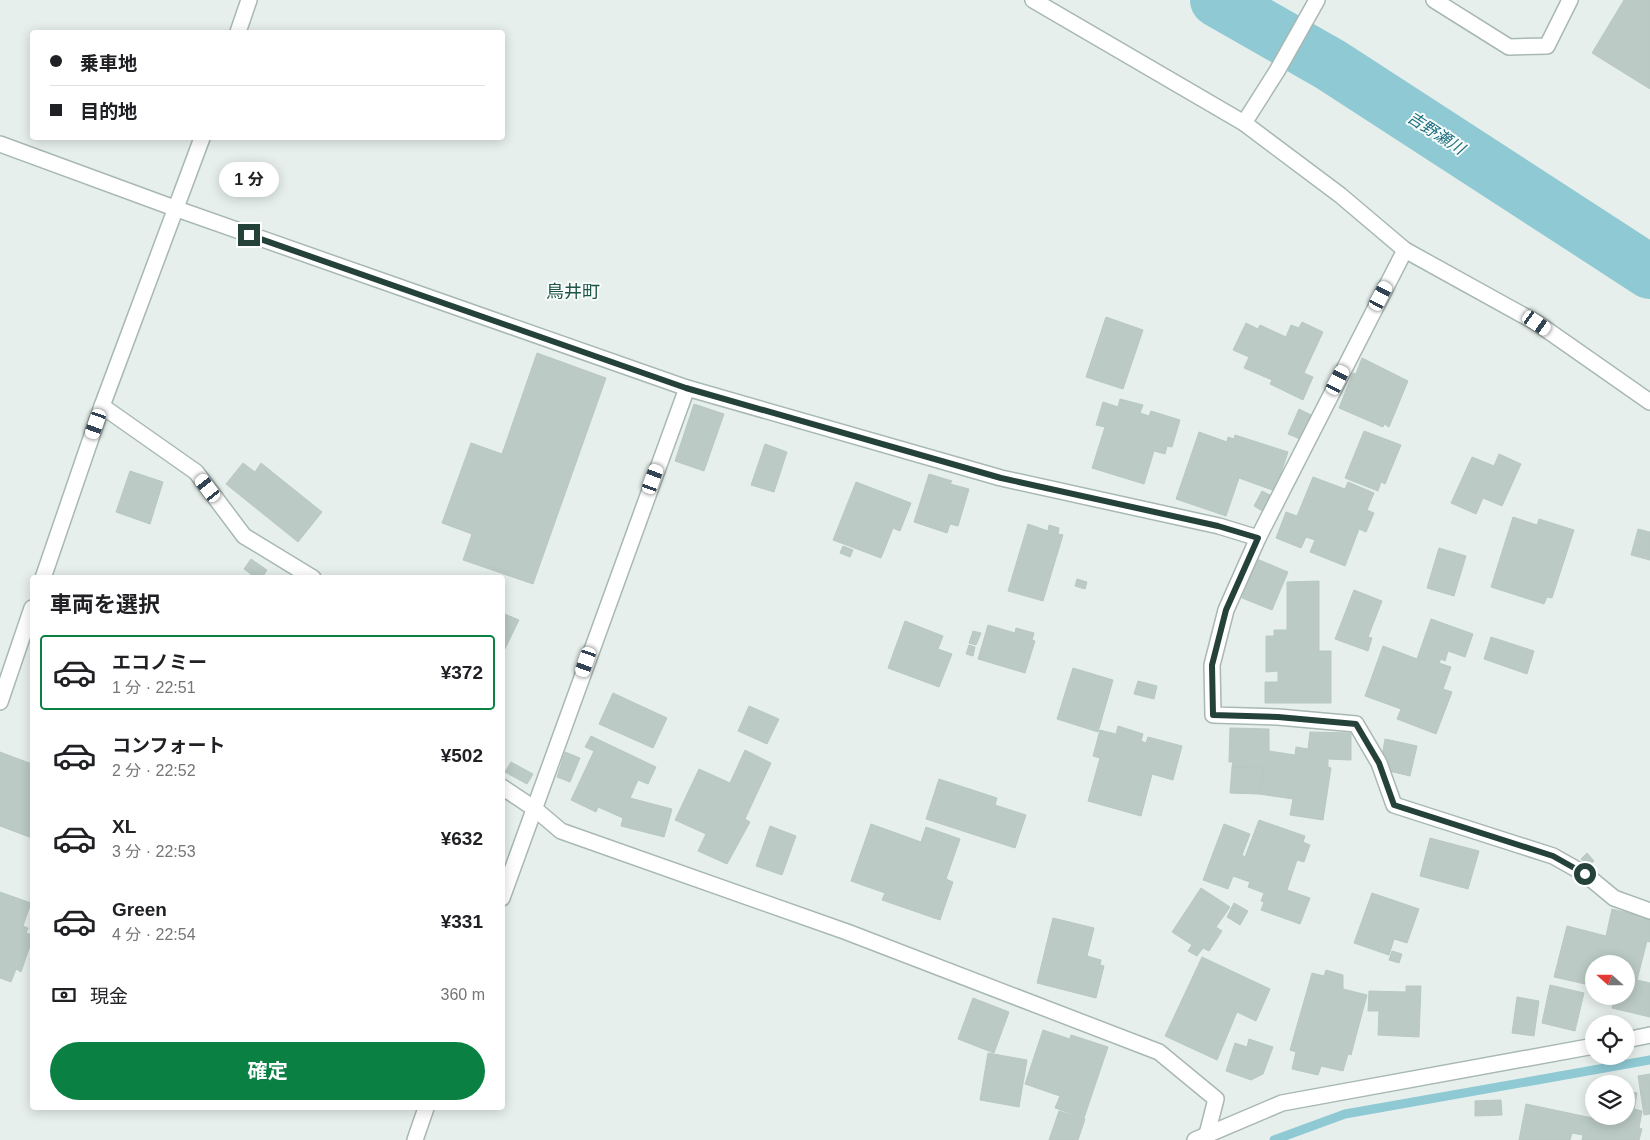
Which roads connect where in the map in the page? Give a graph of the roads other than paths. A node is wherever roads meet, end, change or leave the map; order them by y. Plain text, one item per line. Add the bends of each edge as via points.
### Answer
1 (250, 0) edge
2 (1033, 0) edge
3 (1317, 0) edge
4 (1434, 0) edge
5 (1570, 0) edge
6 (239, 30) edge
7 (1244, 123) junction
8 (201, 140) edge
9 (0, 144) edge
10 (176, 209) junction
11 (1405, 250) junction
12 (686, 388) junction
13 (1650, 402) edge
14 (102, 406) junction
15 (1258, 538) junction
16 (44, 575) edge
17 (307, 575) edge
18 (30, 614) edge
19 (0, 702) edge
20 (505, 789) edge
21 (535, 809) junction
22 (505, 890) edge
23 (1650, 911) edge
24 (1650, 1035) edge
25 (1635, 1038) edge
26 (1585, 1048) edge
27 (425, 1110) edge
28 (1205, 1138) edge
29 (415, 1140) edge

1 - 6 street
2 - 7 street
3 - 7 street
4 - 5 street via 1509,47 1547,46
7 - 11 street via 1340,195
8 - 10 street
9 - 10 street
10 - 12 street
10 - 14 street
11 - 13 street via 1537,323
11 - 15 street
12 - 15 street via 1001,478 1218,526
12 - 21 street
14 - 16 street
14 - 17 street via 196,472 244,536
15 - 23 street via 1226,610 1212,665 1213,715 1356,724 1379,763 1394,805 1553,856 1585,874 1614,898
18 - 19 street
20 - 21 street
21 - 22 street
21 - 28 street via 561,831 847,932 1159,1052 1216,1099
24 - 25 street
26 - 28 street via 1282,1103
27 - 29 street

